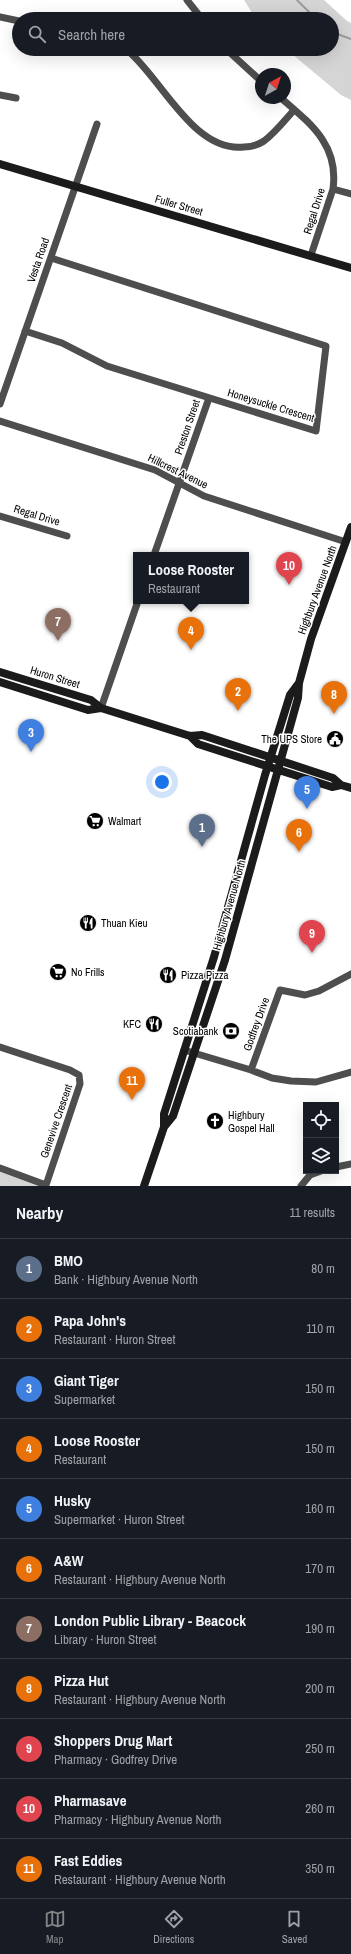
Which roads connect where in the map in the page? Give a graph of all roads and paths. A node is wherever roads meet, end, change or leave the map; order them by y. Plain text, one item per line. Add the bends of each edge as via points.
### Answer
1 (187, 0) edge
2 (196, 12) edge
3 (0, 17) edge
4 (12, 20) edge
5 (136, 56) edge
6 (234, 56) edge
7 (255, 76) edge
8 (0, 94) edge
9 (16, 98) dead end
10 (287, 104) edge
11 (294, 110) junction
12 (97, 124) dead end
13 (0, 164) edge
14 (75, 186) junction
15 (333, 189) junction
16 (351, 194) edge
17 (311, 255) junction
18 (50, 258) junction
19 (351, 268) edge
20 (25, 331) junction
21 (209, 398) junction
22 (0, 404) edge
23 (0, 421) edge
24 (179, 483) junction
25 (0, 516) edge
26 (351, 527) edge
27 (67, 536) dead end
28 (346, 542) junction
29 (155, 552) edge
30 (137, 604) edge
31 (0, 672) edge
32 (0, 682) edge
33 (299, 684) junction
34 (101, 708) junction
35 (190, 736) junction
36 (271, 757) junction
37 (280, 760) junction
38 (268, 766) junction
39 (278, 770) junction
40 (341, 785) junction
41 (351, 788) edge
42 (351, 974) edge
43 (0, 1047) edge
44 (184, 1050) junction
45 (193, 1053) junction
46 (251, 1070) junction
47 (351, 1072) edge
48 (164, 1127) junction
49 (351, 1164) edge
50 (339, 1166) edge
51 (0, 1168) edge
52 (313, 1174) edge
53 (46, 1186) edge
54 (144, 1186) edge
55 (301, 1186) edge

1 - 2 street
3 - 4 street
5 - 11 street via 185,118 223,146 238,148 254,146 265,141
6 - 7 street
8 - 9 street
10 - 11 street, Regal Drive
11 - 15 street, Regal Drive via 314,127 327,147 335,179
12 - 14 street, Vesta Road
13 - 14 main road, Fuller Street
14 - 17 main road, Fuller Street
14 - 18 street, Vesta Road
15 - 16 street
15 - 17 street, Regal Drive
17 - 19 main road, Fuller Street
18 - 20 street, Vesta Road
18 - 21 street, Honeysuckle Crescent via 326,346 316,431
20 - 21 street, Honeysuckle Crescent via 62,343 107,366
20 - 22 street, Vesta Road
21 - 24 street, Preston Street
23 - 24 street, Hillcrest Avenue via 155,470
24 - 28 street, Hillcrest Avenue via 204,496
24 - 29 street, Preston Street
25 - 27 street, Regal Drive
26 - 28 main road, Highbury Avenue North
28 - 33 main road, Highbury Avenue North via 311,639
30 - 34 street
31 - 34 main road, Huron Street via 91,700
32 - 34 main road, Huron Street via 88,710
33 - 36 main road, Highbury Avenue North via 290,695
33 - 37 main road, Highbury Avenue North via 298,698
34 - 35 main road, Huron Street
35 - 36 main road, Huron Street via 202,735
35 - 38 main road, Huron Street via 198,744
36 - 37 main road, Huron Street
36 - 38 main road, Highbury Avenue North
37 - 39 main road, Highbury Avenue North
37 - 40 main road, Huron Street via 333,778
38 - 39 main road, Huron Street
38 - 44 main road, Highbury Avenue North via 214,957
39 - 40 main road, Huron Street via 332,787
39 - 45 main road, Highbury Avenue North via 225,960
40 - 41 main road, Huron Street
42 - 46 street, Godfrey Drive via 319,991 305,995 280,990
43 - 53 street, Genevive Crescent via 79,1075 80,1084
44 - 45 street
44 - 48 main road, Highbury Avenue North via 164,1114
45 - 46 street
45 - 48 main road, Highbury Avenue North via 173,1116
46 - 47 street via 272,1078 316,1082
48 - 54 main road, Highbury Avenue North
49 - 50 street
51 - 53 street, Genevive Crescent
52 - 55 street

